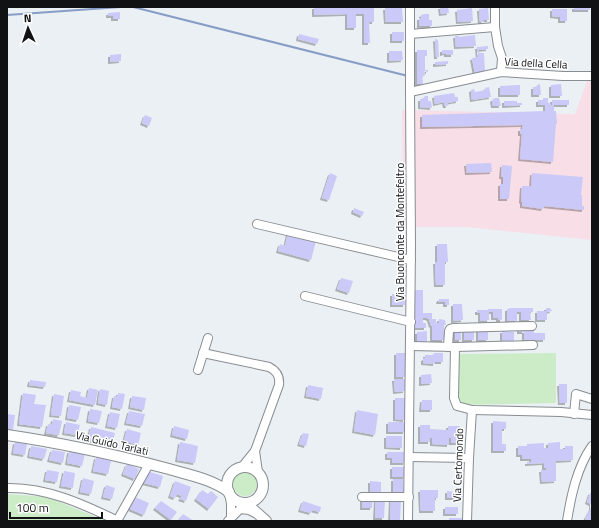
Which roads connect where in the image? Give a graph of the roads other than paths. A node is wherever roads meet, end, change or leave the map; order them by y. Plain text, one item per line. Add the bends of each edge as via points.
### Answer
1 (410, 7) edge
2 (495, 7) edge
3 (495, 27) junction
4 (410, 34) junction
5 (501, 72) junction
6 (592, 76) edge
7 (410, 92) junction
8 (257, 224) dead end
9 (411, 260) junction
10 (305, 296) dead end
11 (411, 322) junction
12 (532, 326) dead end
13 (208, 338) dead end
14 (533, 345) dead end
15 (411, 346) junction
16 (451, 347) junction
17 (203, 353) junction
18 (198, 370) dead end
19 (592, 399) edge
20 (472, 410) junction
21 (574, 414) junction
22 (592, 415) edge
23 (7, 435) edge
24 (592, 446) edge
25 (255, 451) junction
26 (409, 457) junction
27 (469, 458) junction
28 (149, 464) junction
29 (242, 467) junction
30 (258, 472) junction
31 (230, 475) junction
32 (210, 481) junction
33 (7, 488) edge
34 (229, 492) junction
35 (258, 497) junction
36 (362, 497) dead end
37 (408, 497) junction
38 (243, 506) junction
39 (263, 518) edge
40 (230, 519) edge
41 (467, 519) edge
42 (118, 521) edge
43 (408, 521) edge
44 (567, 521) edge

1 - 4 street, Via Buonconte da Montefeltro
2 - 3 street
3 - 4 street
3 - 5 street via 502,58
4 - 7 street, Via Buonconte da Montefeltro
5 - 6 street, Via della Cella
5 - 7 street, Via della Cella
7 - 9 street, Via Buonconte da Montefeltro
8 - 9 street
9 - 11 street, Via Buonconte da Montefeltro
10 - 11 street
11 - 15 street, Via Buonconte da Montefeltro
12 - 16 street via 453,328 448,331
13 - 17 street
14 - 16 street
15 - 16 street
15 - 26 street, Via Buonconte da Montefeltro
16 - 20 street via 456,406
17 - 18 street
17 - 25 street via 269,367 278,374 279,385
19 - 21 street via 576,394
20 - 21 street
20 - 27 street, Via Certomondo
21 - 22 street
23 - 28 main road, Via Guido Tarlati via 63,444
24 - 44 street via 574,486
25 - 29 street
25 - 30 street
26 - 27 street
26 - 37 street, Via Buonconte da Montefeltro
27 - 41 street, Via Certomondo
28 - 32 main road, Via Guido Tarlati
28 - 42 street
29 - 30 main road
29 - 31 main road
30 - 35 main road via 263,482
31 - 32 main road
31 - 34 main road via 227,486
32 - 34 main road, Via Guido Tarlati
33 - 42 street via 44,491
34 - 38 main road
34 - 40 street
35 - 38 main road
35 - 39 main road via 257,505
36 - 37 street
37 - 43 street, Via Buonconte da Montefeltro
38 - 39 main road
38 - 40 street

